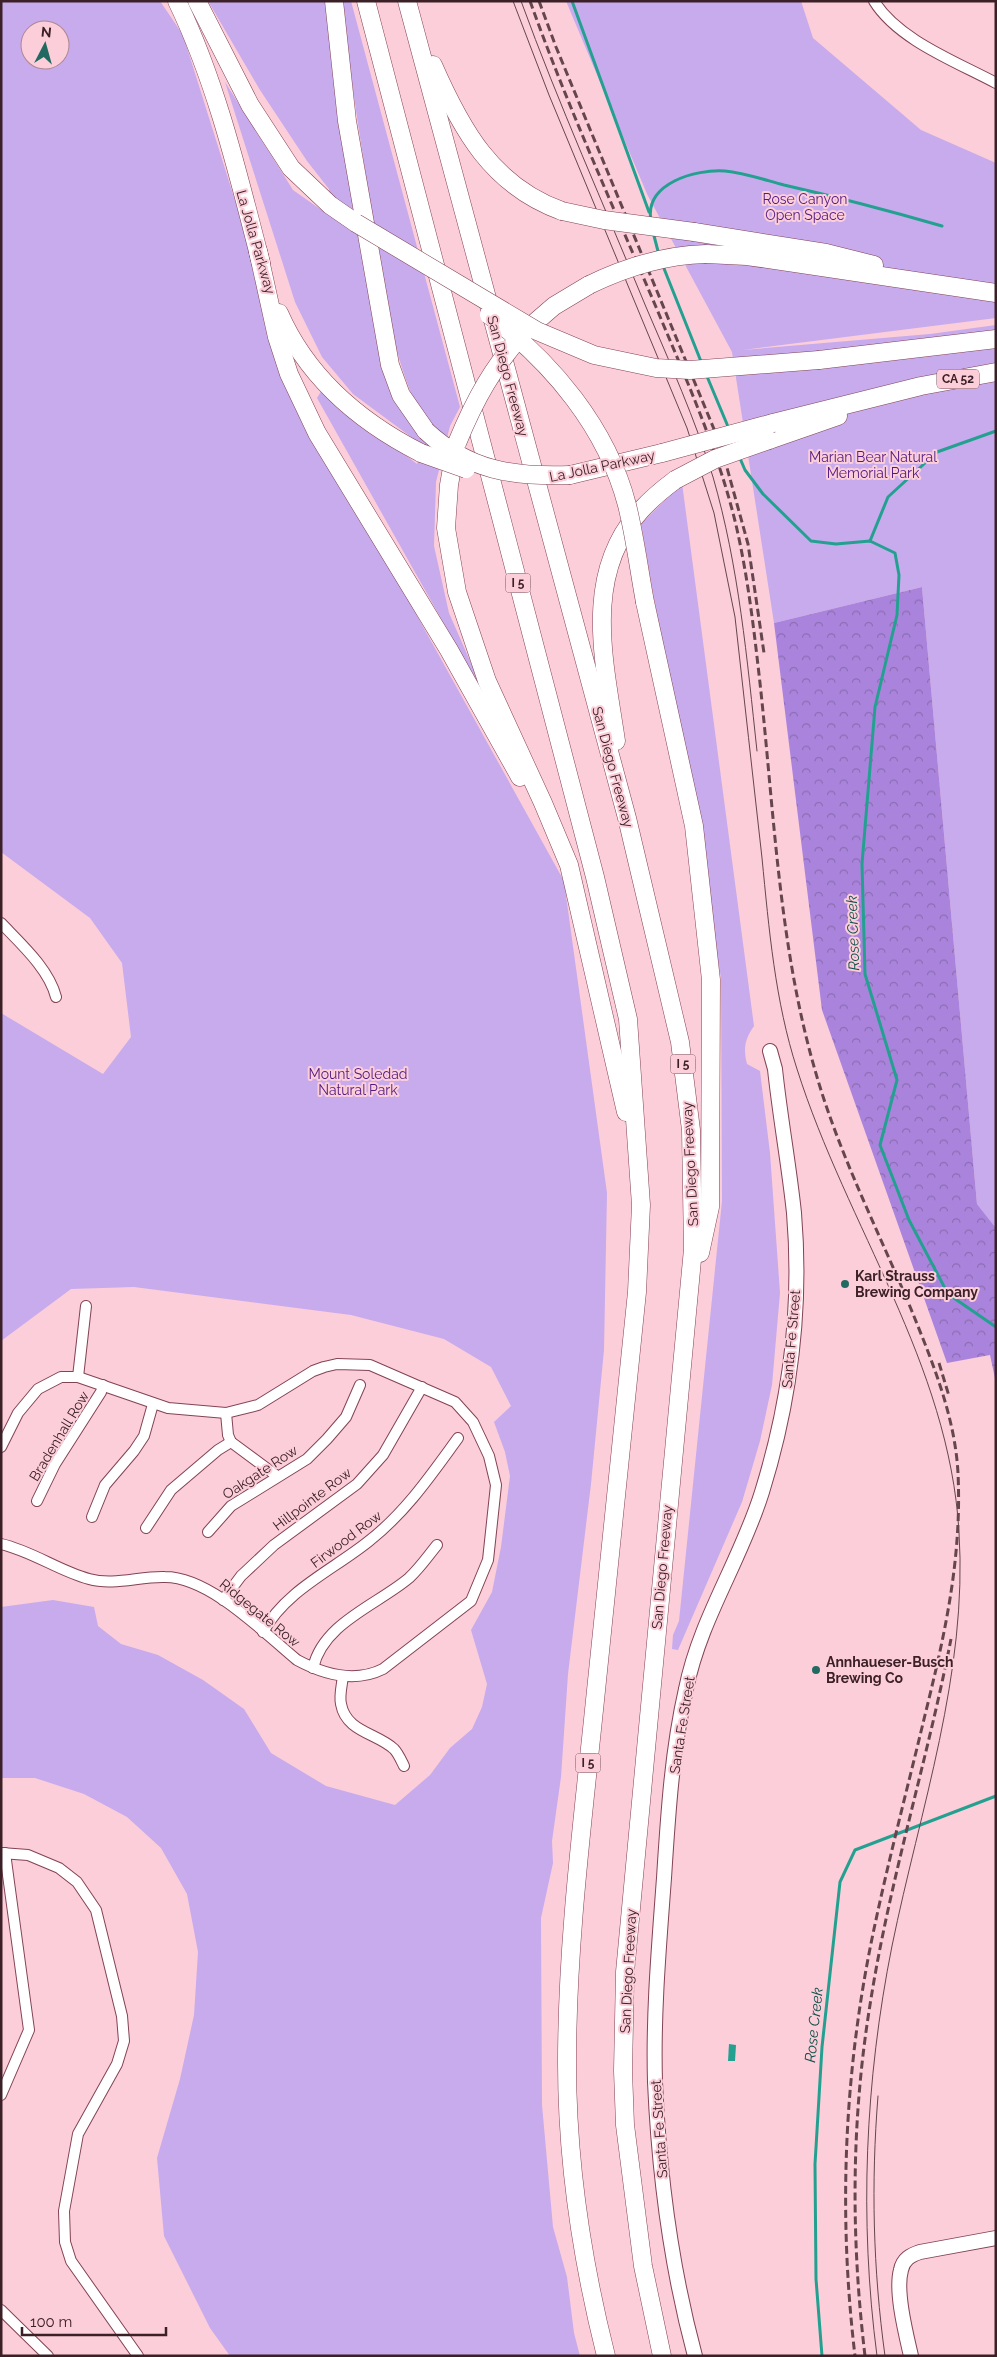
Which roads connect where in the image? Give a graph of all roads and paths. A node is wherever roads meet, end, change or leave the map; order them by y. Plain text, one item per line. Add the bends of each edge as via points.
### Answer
1 (177, 1) edge
2 (197, 1) edge
3 (334, 1) edge
4 (366, 1) edge
5 (874, 1) edge
6 (408, 5) edge
7 (996, 83) edge
8 (400, 250) junction
9 (258, 251) junction
10 (961, 288) junction
11 (996, 293) edge
12 (996, 339) edge
13 (996, 372) edge
14 (921, 386) junction
15 (570, 475) junction
16 (627, 818) junction
17 (569, 865) junction
18 (1, 923) edge
19 (56, 997) dead end
20 (770, 1051) dead end
21 (639, 1169) junction
22 (86, 1306) dead end
23 (686, 1315) junction
24 (78, 1377) junction
25 (103, 1385) junction
26 (360, 1385) dead end
27 (422, 1387) junction
28 (154, 1404) junction
29 (226, 1413) junction
30 (458, 1438) dead end
31 (231, 1442) junction
32 (1, 1447) edge
33 (277, 1476) junction
34 (37, 1501) dead end
35 (92, 1517) dead end
36 (146, 1528) dead end
37 (208, 1532) dead end
38 (1, 1544) edge
39 (437, 1545) dead end
40 (223, 1600) junction
41 (263, 1632) junction
42 (313, 1668) junction
43 (343, 1676) junction
44 (404, 1766) dead end
45 (3, 1853) edge
46 (1, 2095) edge
47 (996, 2238) edge
48 (1, 2310) edge
49 (48, 2356) edge
50 (138, 2356) edge
51 (606, 2356) edge
52 (662, 2356) edge
53 (695, 2356) edge
54 (911, 2356) edge

1 - 9 highway, La Jolla Parkway via 212,83
2 - 8 highway, bridge via 250,105 291,168 330,205
3 - 15 highway, bridge via 347,121 390,365 401,395 426,431 448,450 481,466 527,475
4 - 21 highway, I 5 via 595,877 628,1019
5 - 7 street via 912,38
6 - 10 highway, bridge via 452,109 471,139 497,171 536,200 562,211 604,220 826,253
6 - 16 highway, San Diego Freeway / I 5
8 - 12 highway, bridge via 537,331 594,355 656,368 690,370 819,360
8 - 23 highway, bridge via 516,335 554,372 588,418 606,451 626,504 694,826 710,980 710,1207
9 - 15 highway, La Jolla Parkway, bridge via 267,285 287,331 307,363 345,404 393,439 484,475 530,480
9 - 17 highway via 288,374 318,434 449,650
10 - 11 highway
10 - 17 highway, bridge via 747,256 688,254 615,272 589,285 554,306 524,332 497,363 457,443 449,485 446,528 457,592 487,681
13 - 14 highway, CA 52
14 - 15 highway, La Jolla Parkway, bridge
14 - 16 highway, bridge via 715,459 675,480 640,511 626,530 602,595 600,620
16 - 23 highway, San Diego Freeway / I 5 via 680,1042 691,1130 693,1249
17 - 21 highway
18 - 19 street via 53,985
20 - 53 street, Santa Fe Street via 793,1205 796,1307 790,1378 761,1496 746,1538 708,1618 686,1686 666,1841 656,1979 655,2079 659,2142 673,2258
21 - 51 highway, I 5 via 638,1292 582,1830 570,1967 567,2054 575,2194
22 - 24 street
23 - 52 highway, San Diego Freeway / I 5 via 625,1982 623,2071 626,2125 643,2266
24 - 25 street
24 - 32 street via 61,1377 38,1389 18,1413
25 - 28 street
25 - 34 street, Bradenhall Row via 55,1464
26 - 33 street, Oakgate Row via 346,1417 328,1439 307,1458
27 - 29 street via 370,1366 337,1364 313,1371 258,1405
27 - 40 street, Hillpointe Row via 383,1456 357,1484 274,1545 241,1576
27 - 43 street, Ridgegate Row via 455,1402 473,1422 489,1456 496,1484 488,1560 471,1601 373,1674
28 - 29 street
28 - 35 street via 144,1436 105,1485
29 - 31 street
30 - 41 street, Firwood Row via 398,1516 368,1542 296,1592
31 - 33 street
31 - 36 street via 171,1490
33 - 37 street, Oakgate Row via 230,1506
38 - 40 street, Ridgegate Row via 90,1580 113,1582 165,1576 187,1580
39 - 42 street via 410,1577 331,1634 314,1660
40 - 41 street, Ridgegate Row
41 - 42 street, Ridgegate Row via 297,1660
42 - 43 street, Ridgegate Row
43 - 44 street via 341,1704 348,1718 357,1728 381,1739 395,1750
45 - 46 street via 29,2030
45 - 50 street via 38,1858 68,1874 91,1900 100,1923 122,2016 124,2041 117,2064 78,2134 64,2211 65,2242 70,2261
47 - 54 street via 910,2256 901,2269 903,2315
48 - 49 street

